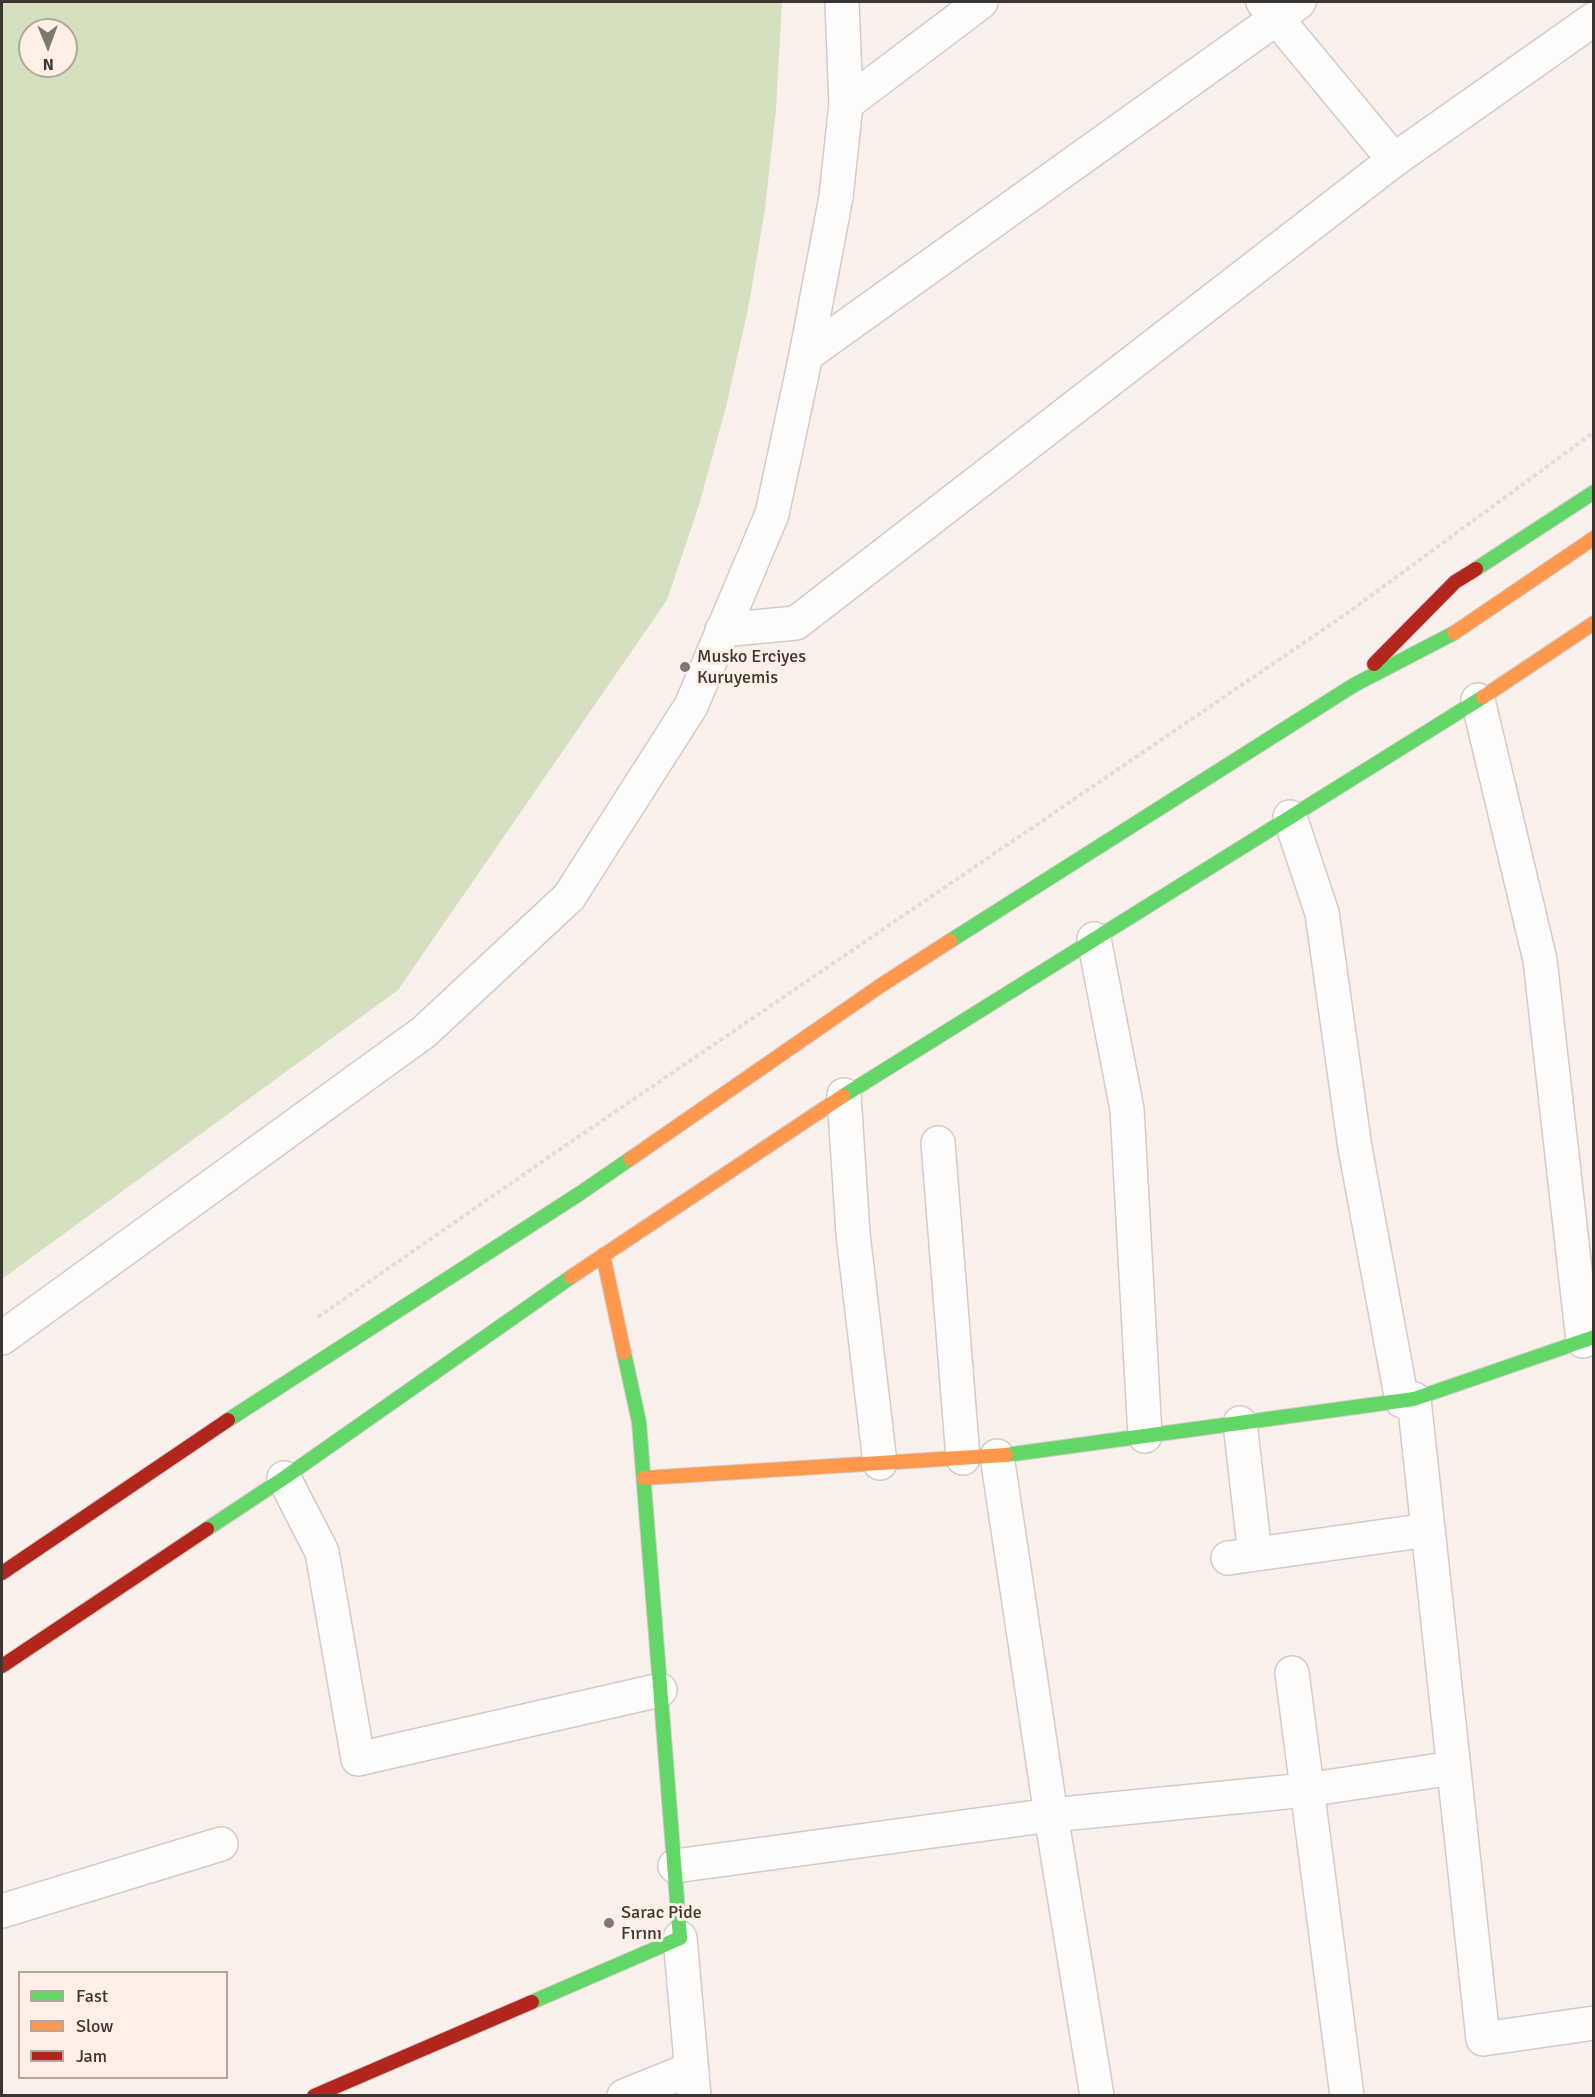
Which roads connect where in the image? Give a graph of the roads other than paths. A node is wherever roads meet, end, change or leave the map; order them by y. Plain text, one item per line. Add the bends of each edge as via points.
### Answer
1 (842, 2) edge
2 (981, 2) edge
3 (1280, 7) edge
4 (1593, 19) edge
5 (846, 104) junction
6 (1394, 160) junction
7 (806, 355) junction
8 (1593, 492) edge
9 (1593, 538) edge
10 (1593, 623) edge
11 (722, 630) junction
12 (1354, 685) junction
13 (1478, 700) junction
14 (1290, 817) junction
15 (1094, 939) junction
16 (844, 1095) junction
17 (938, 1143) dead end
18 (603, 1255) junction
19 (2, 1338) edge
20 (1588, 1339) edge
21 (1408, 1400) junction
22 (1240, 1423) junction
23 (1144, 1436) junction
24 (997, 1456) junction
25 (963, 1458) junction
26 (880, 1463) junction
27 (284, 1478) junction
28 (644, 1478) junction
29 (1428, 1530) junction
30 (2, 1574) edge
31 (2, 1666) edge
32 (1292, 1673) dead end
33 (660, 1690) junction
34 (1453, 1768) junction
35 (1306, 1790) junction
36 (1051, 1815) junction
37 (221, 1844) dead end
38 (675, 1866) junction
39 (2, 1911) edge
40 (680, 1938) junction
41 (1593, 2023) edge
42 (692, 2082) edge
43 (314, 2096) edge
44 (624, 2096) edge
45 (1097, 2096) edge
46 (1347, 2096) edge

1 - 5 street
2 - 5 street
3 - 6 street
3 - 7 street
4 - 6 street
5 - 7 street via 836,197
6 - 11 street via 796,623
7 - 11 street via 772,514
8 - 12 main road via 1455,582
9 - 12 main road via 1457,632
10 - 13 main road
11 - 19 street via 691,706 568,897 424,1032
12 - 30 main road via 880,986 579,1194 181,1450
13 - 14 main road
13 - 20 street via 1540,960
14 - 15 main road
14 - 21 street via 1322,913 1355,1148
15 - 16 main road
15 - 23 street via 1127,1109
16 - 18 main road
16 - 26 street via 853,1234
17 - 25 street
18 - 27 main road
18 - 28 main road via 639,1422
20 - 21 main road
21 - 22 main road
21 - 29 street
22 - 23 main road
22 - 29 street via 1242,1556
23 - 24 main road
24 - 25 main road
24 - 36 street
25 - 26 main road
26 - 28 main road
27 - 31 main road
27 - 33 street via 322,1552 358,1759
28 - 33 main road
29 - 34 street
32 - 35 street
33 - 38 main road
34 - 35 street
34 - 41 street via 1483,2039
35 - 36 street
35 - 46 street
36 - 38 street
36 - 45 street
37 - 39 street
38 - 40 main road
40 - 42 street
40 - 43 main road
42 - 44 street

